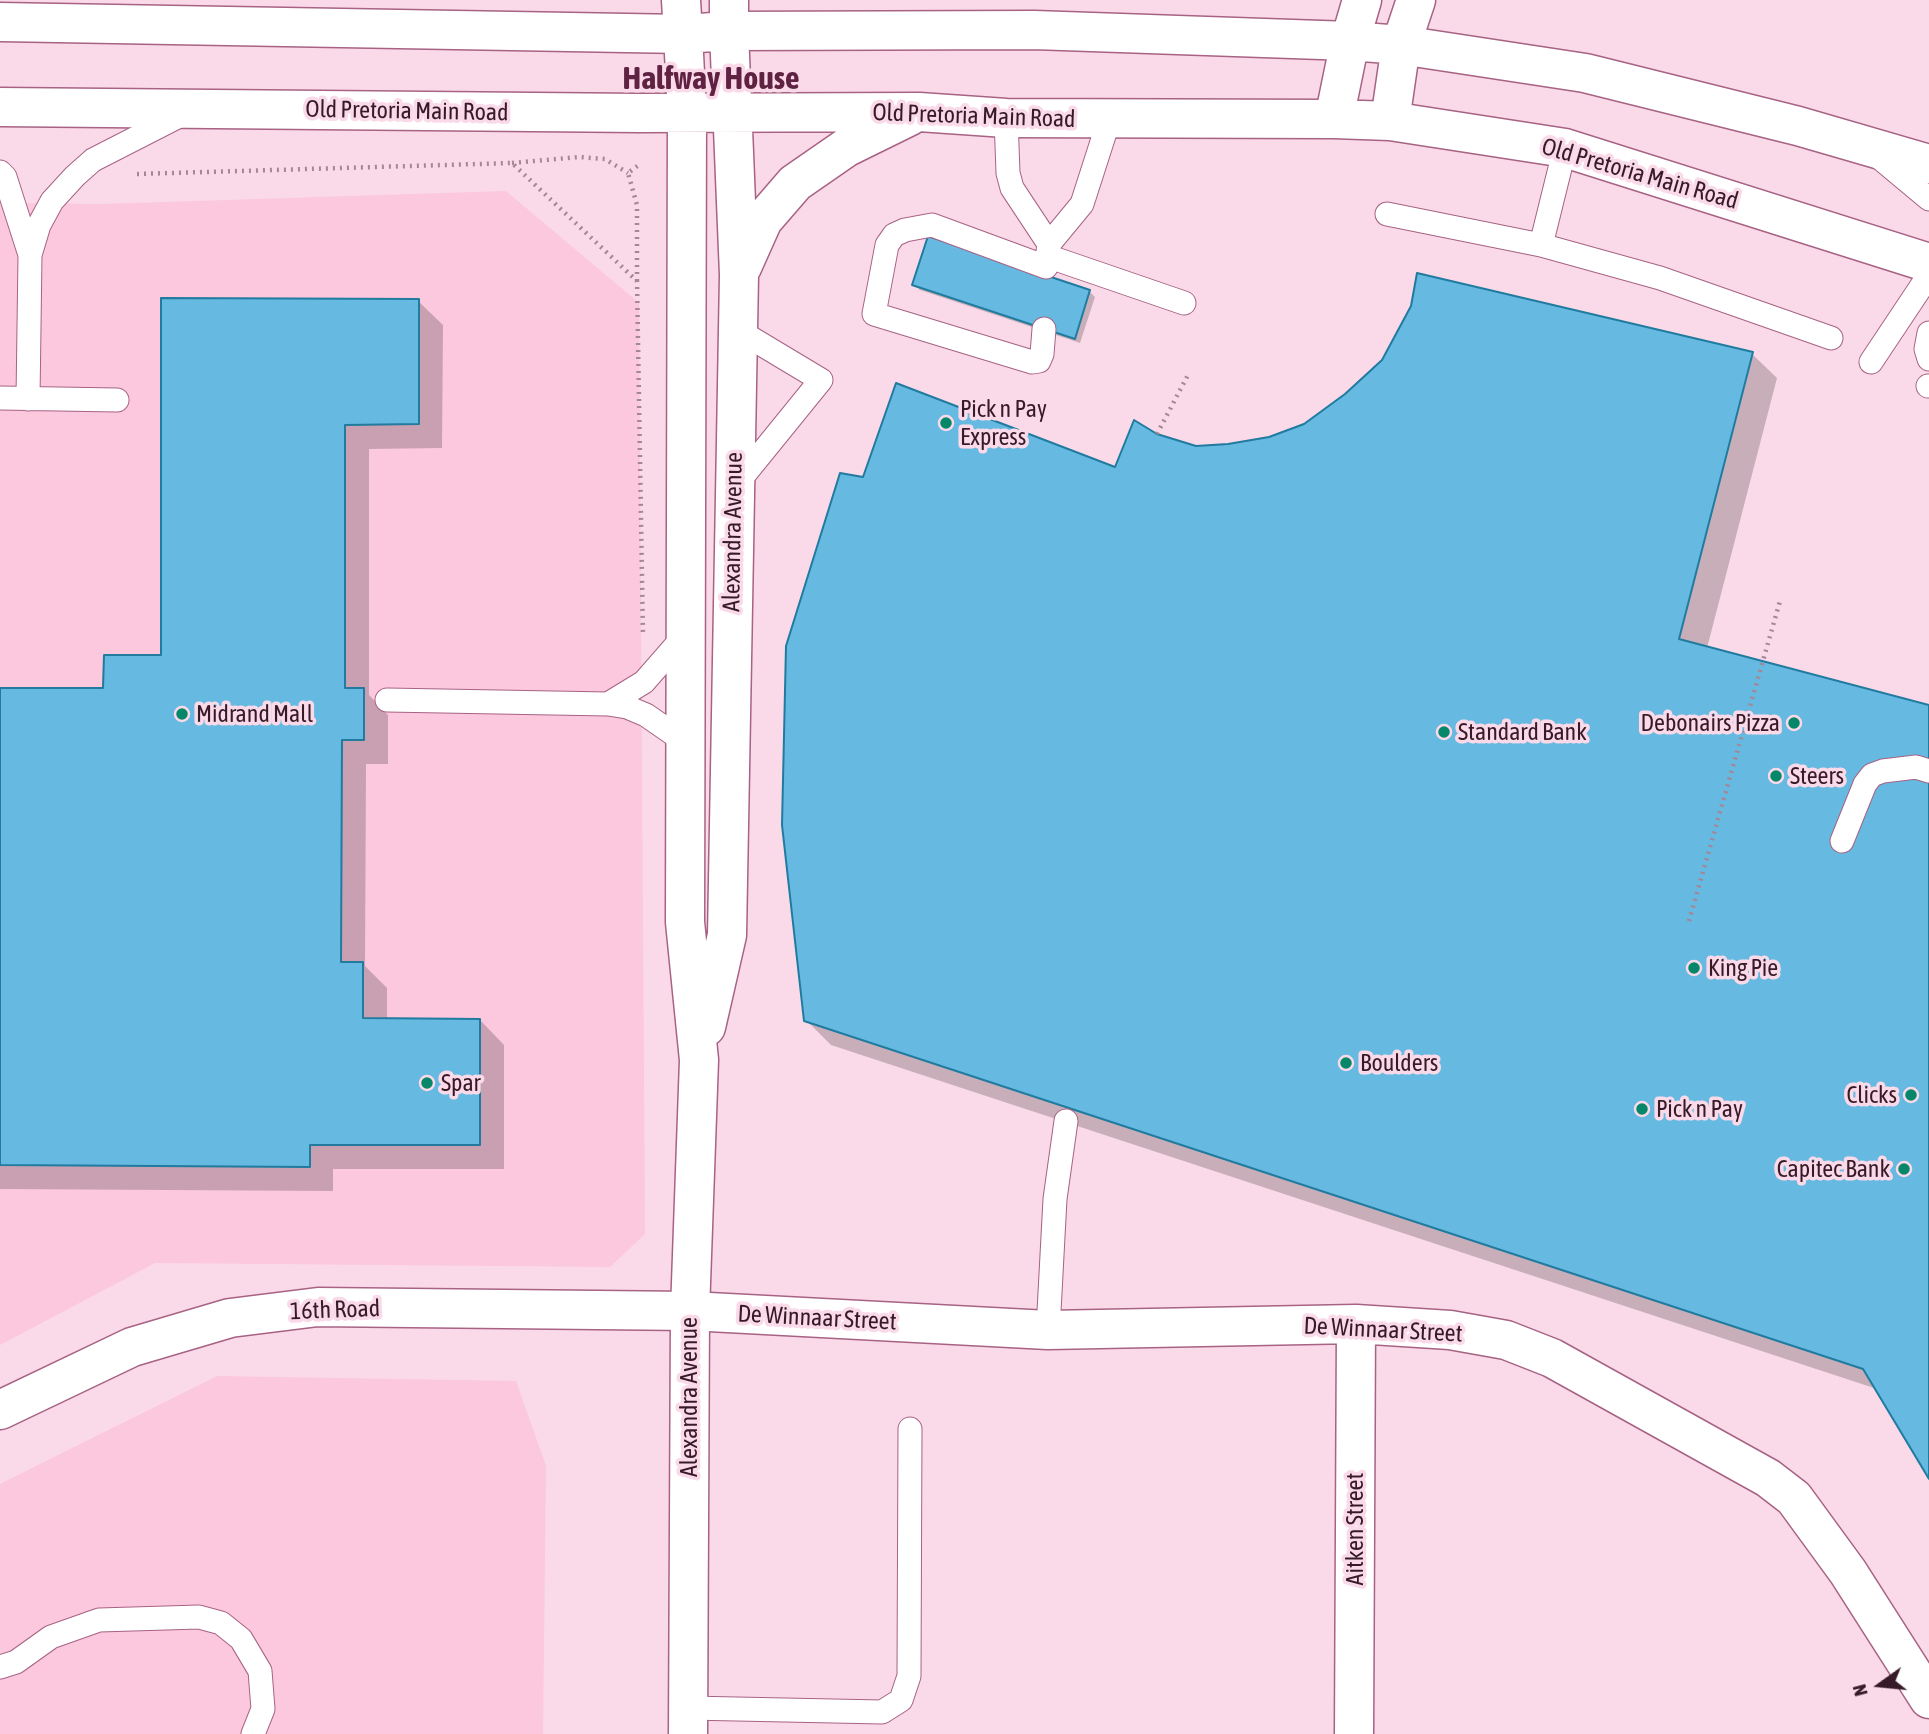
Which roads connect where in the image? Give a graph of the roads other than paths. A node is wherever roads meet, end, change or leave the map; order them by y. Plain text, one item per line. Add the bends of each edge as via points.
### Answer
1 (1362, 0) edge
2 (1416, 0) edge
3 (729, 16) edge
4 (682, 17) edge
5 (0, 22) edge
6 (1350, 41) junction
7 (1401, 45) junction
8 (0, 107) edge
9 (192, 109) junction
10 (732, 112) junction
11 (919, 112) junction
12 (687, 113) junction
13 (1006, 118) junction
14 (1334, 119) junction
15 (1109, 120) junction
16 (1391, 121) junction
17 (1866, 144) junction
18 (1565, 148) junction
19 (1929, 164) edge
20 (0, 172) edge
21 (1929, 199) edge
22 (1387, 215) dead end
23 (1541, 245) junction
24 (30, 255) junction
25 (1047, 261) junction
26 (1929, 262) edge
27 (738, 275) junction
28 (1929, 275) edge
29 (1184, 303) dead end
30 (736, 329) junction
31 (1044, 329) dead end
32 (1929, 333) edge
33 (1831, 338) dead end
34 (1929, 359) edge
35 (1871, 362) dead end
36 (0, 398) edge
37 (28, 399) junction
38 (117, 400) dead end
39 (734, 488) junction
40 (685, 635) junction
41 (387, 700) dead end
42 (608, 704) junction
43 (685, 742) junction
44 (1929, 771) edge
45 (1842, 841) dead end
46 (699, 1060) junction
47 (1066, 1121) dead end
48 (690, 1311) junction
49 (1356, 1324) junction
50 (1048, 1330) junction
51 (0, 1410) edge
52 (910, 1429) dead end
53 (0, 1667) edge
54 (1929, 1699) edge
55 (688, 1721) edge
56 (253, 1734) edge
57 (1354, 1734) edge

1 - 6 main road
2 - 7 main road
3 - 4 main road
3 - 6 main road
3 - 10 main road, Alexandra Avenue
4 - 5 main road
4 - 12 main road, Alexandra Avenue
6 - 7 main road
6 - 14 main road
7 - 16 main road
7 - 17 main road via 1585,73
8 - 9 main road, Old Pretoria Main Road
9 - 12 main road, Old Pretoria Main Road
9 - 24 lane via 93,160 75,176 52,201
10 - 11 main road, Old Pretoria Main Road
10 - 12 main road, Old Pretoria Main Road
10 - 27 main road, Alexandra Avenue
11 - 13 main road, Old Pretoria Main Road
11 - 27 main road via 846,147 795,183 763,220
12 - 40 main road, Alexandra Avenue
13 - 15 main road, Old Pretoria Main Road
13 - 25 lane via 1012,188
14 - 15 main road, Old Pretoria Main Road
14 - 16 main road, Old Pretoria Main Road
15 - 25 lane via 1082,204
16 - 18 main road, Old Pretoria Main Road
17 - 19 main road
17 - 21 lane
18 - 23 lane
18 - 26 main road, Old Pretoria Main Road
20 - 24 lane
22 - 23 lane
23 - 33 lane via 1660,278
24 - 37 lane
25 - 29 lane
25 - 31 lane via 920,225 894,235 887,245 874,314 1032,362 1042,355
27 - 30 main road, Alexandra Avenue
28 - 35 lane
30 - 39 main road, Alexandra Avenue
30 - 39 lane via 821,380
32 - 34 lane
36 - 37 lane
37 - 38 lane
39 - 46 main road, Alexandra Avenue via 727,934
40 - 42 lane via 644,682
40 - 43 main road, Alexandra Avenue
41 - 42 lane
42 - 43 lane via 646,715
43 - 46 main road, Alexandra Avenue via 685,922
44 - 45 lane via 1916,767 1872,775
46 - 48 main road, Alexandra Avenue
47 - 50 lane via 1055,1199
48 - 50 main road, De Winnaar Street
48 - 51 main road, 16th Road via 318,1307 230,1318 132,1347
48 - 55 main road, Alexandra Avenue
49 - 50 main road, De Winnaar Street
49 - 54 main road, De Winnaar Street via 1506,1340 1552,1358 1768,1478 1794,1498 1812,1521
49 - 57 main road, Aitken Street
52 - 55 lane via 909,1676 901,1700 882,1712
53 - 56 lane via 16,1662 51,1637 99,1620 199,1617 221,1623 241,1639 260,1671 263,1709

